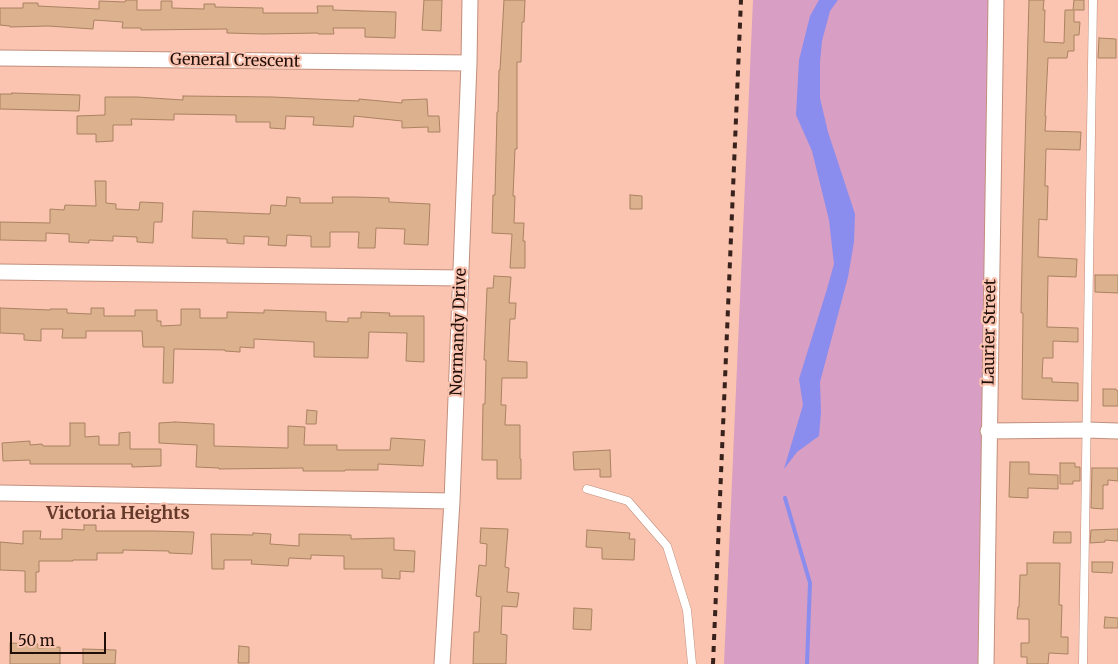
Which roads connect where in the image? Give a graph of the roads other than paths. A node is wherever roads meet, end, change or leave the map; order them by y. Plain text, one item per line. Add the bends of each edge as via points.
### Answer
1 (470, 0) edge
2 (996, 0) edge
3 (1093, 0) edge
4 (0, 58) edge
5 (469, 63) junction
6 (0, 272) edge
7 (461, 278) junction
8 (1086, 430) junction
9 (988, 431) junction
10 (1118, 431) edge
11 (587, 489) dead end
12 (0, 493) edge
13 (452, 502) junction
14 (442, 664) edge
15 (692, 664) edge
16 (986, 664) edge
17 (1082, 664) edge

1 - 5 street, Normandy Drive
2 - 9 street, Laurier Street
3 - 8 lane
4 - 5 street, General Crescent
5 - 7 street, Normandy Drive
6 - 7 street
7 - 13 street, Normandy Drive
8 - 9 street
8 - 10 street
8 - 17 lane
9 - 16 street, Laurier Street
11 - 15 lane via 628,501 667,546 687,610
12 - 13 street
13 - 14 street, Normandy Drive

